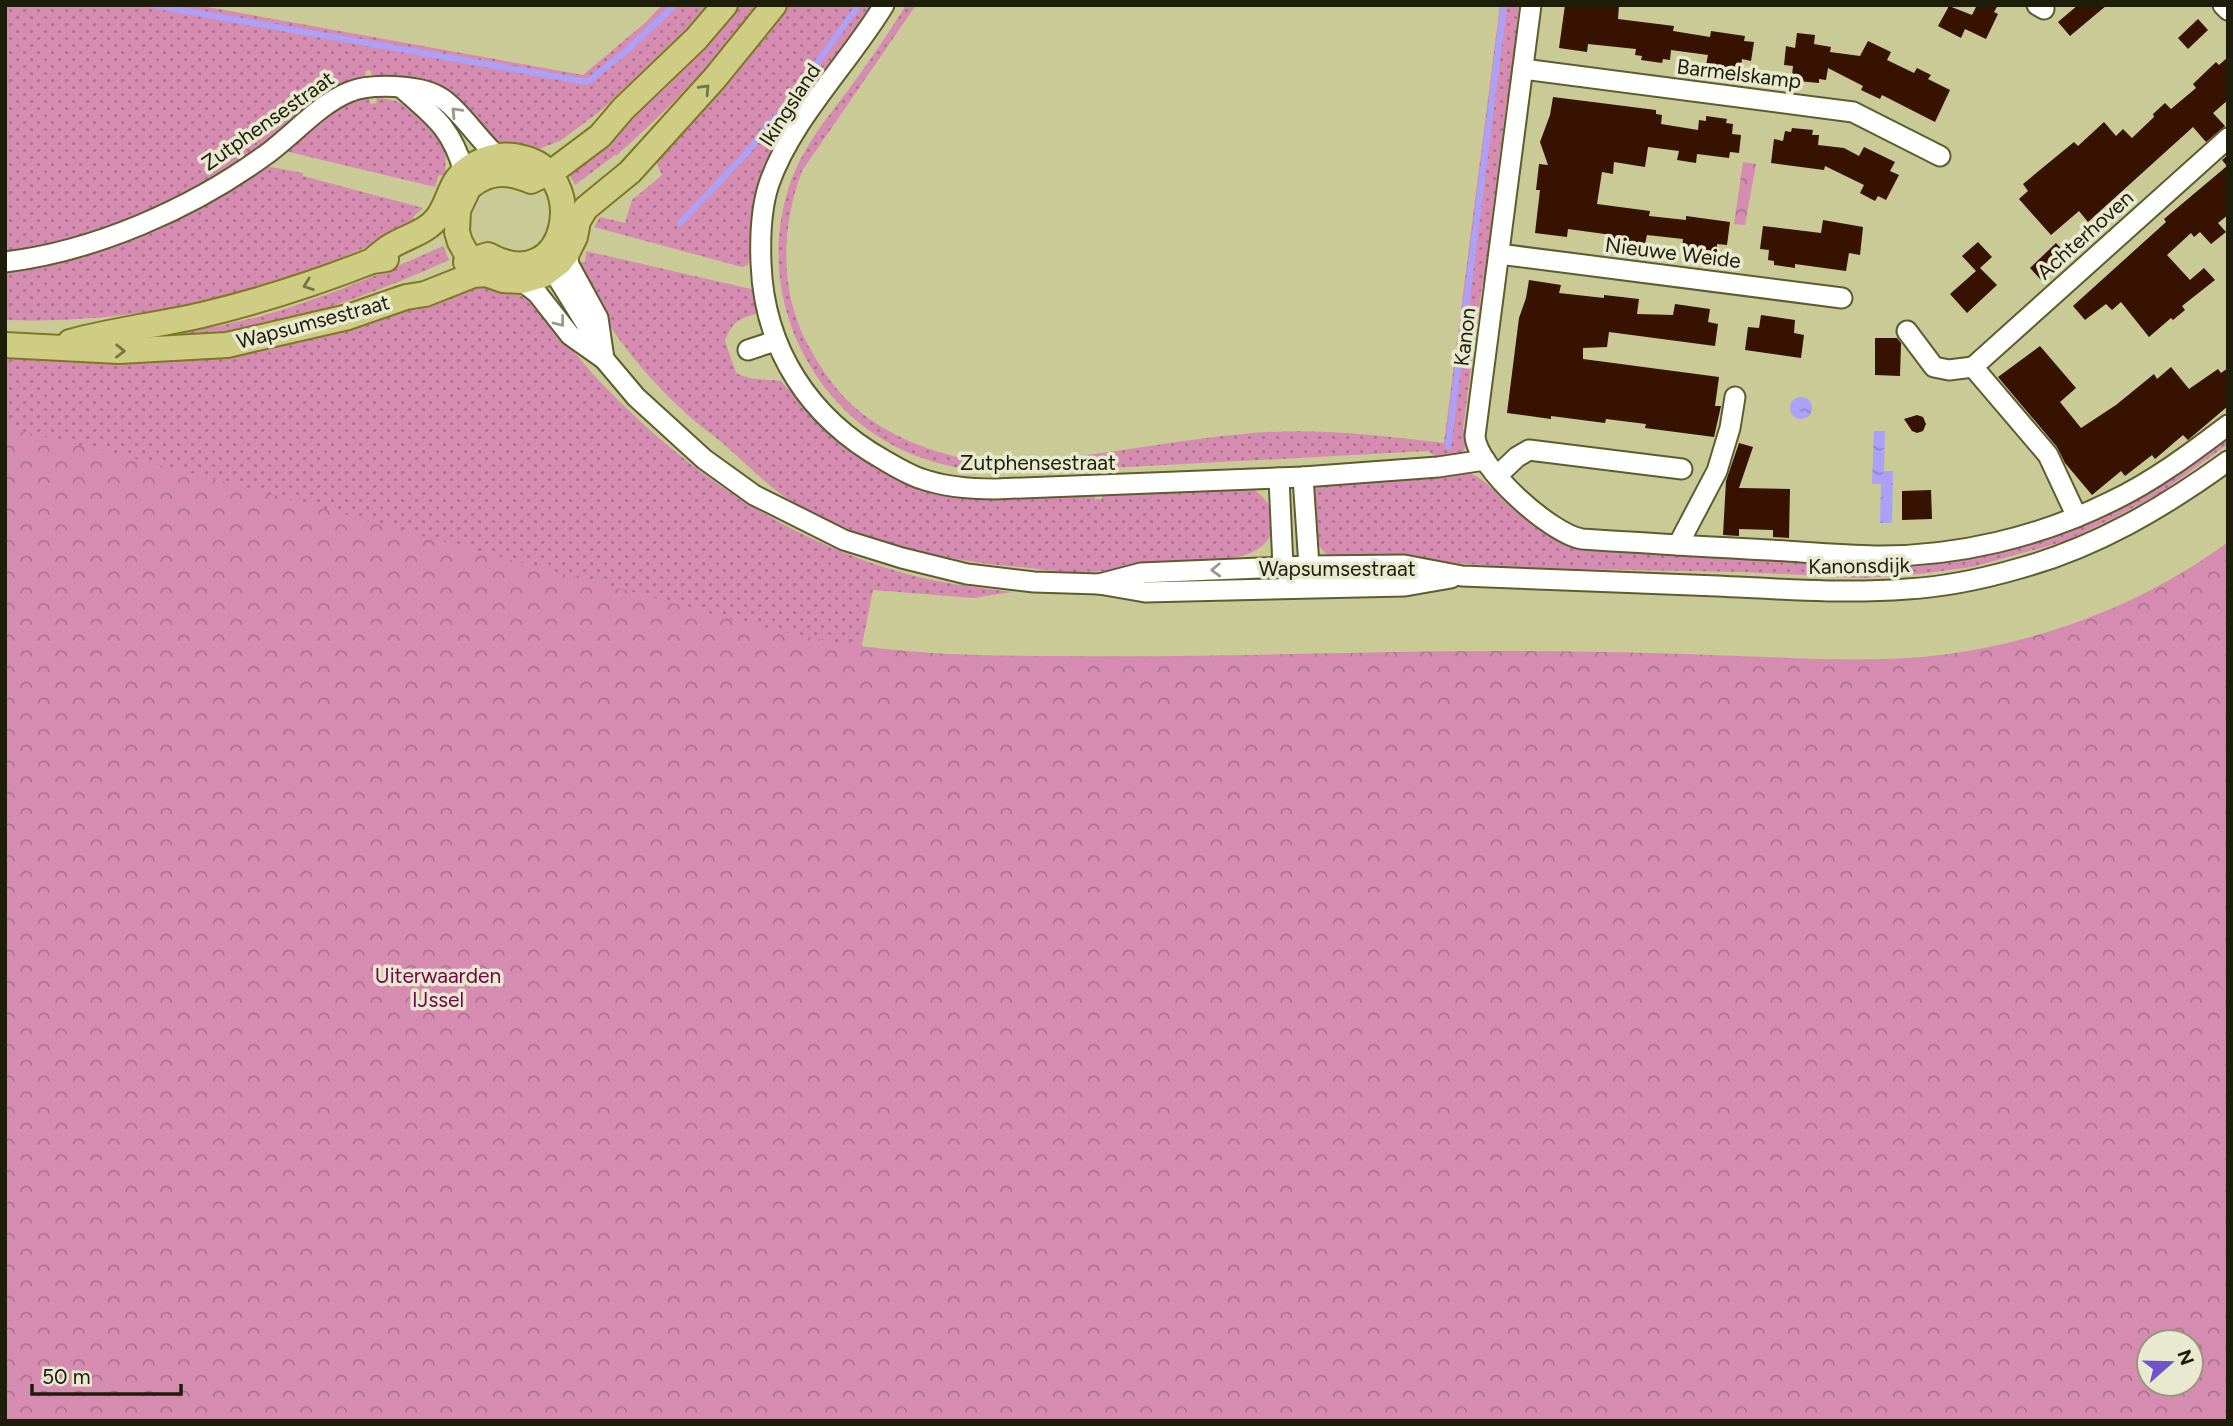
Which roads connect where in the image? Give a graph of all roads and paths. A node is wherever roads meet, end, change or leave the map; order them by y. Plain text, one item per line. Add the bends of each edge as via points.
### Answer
1 (725, 5) edge
2 (774, 5) edge
3 (884, 5) edge
4 (1531, 5) edge
5 (2223, 5) edge
6 (2228, 10) edge
7 (1523, 69) junction
8 (402, 89) junction
9 (2228, 138) edge
10 (497, 156) junction
11 (1940, 156) dead end
12 (542, 168) junction
13 (466, 181) junction
14 (450, 214) junction
15 (571, 217) junction
16 (1499, 254) junction
17 (556, 259) junction
18 (5, 262) edge
19 (478, 267) junction
20 (522, 281) junction
21 (762, 284) joint
22 (1842, 298) dead end
23 (1907, 331) dead end
24 (775, 341) junction
25 (5, 345) edge
26 (52, 347) junction
27 (748, 350) dead end
28 (604, 359) junction
29 (1973, 367) junction
30 (1735, 397) dead end
31 (2228, 425) edge
32 (2228, 461) edge
33 (1491, 468) junction
34 (1682, 469) dead end
35 (1303, 477) junction
36 (1279, 478) junction
37 (2077, 517) junction
38 (1678, 545) junction
39 (1309, 566) junction
40 (1283, 567) junction
41 (1462, 576) junction
42 (1098, 584) junction
43 (1296, 590) junction

1 - 12 main road via 624,109 590,128
15 -> 2 main road via 630,172
3 - 21 street, Ikingsland via 793,135 770,183 762,227
4 - 7 street, Kanon
5 - 6 street
7 - 11 street, Barmelskamp via 1853,112
7 - 16 street, Kanon
10 -> 8 street, Zutphensestraat via 438,96
8 - 13 street via 435,116 457,148
8 - 18 street, Zutphensestraat via 370,86 335,99 263,157 152,220 70,249
9 - 29 street, Achterhoven
10 - 12 main road via 517,156
10 - 13 main road via 480,162
12 - 13 main road via 531,181 512,174 492,174 474,184
12 - 15 main road
13 - 14 main road, Wapsumsestraat via 451,188
14 - 19 main road via 460,242
14 -> 26 main road, Wapsumsestraat via 438,217 372,261 274,296
15 - 17 main road via 575,237
16 - 22 street, Nieuwe Weide
16 - 33 street, Kanon via 1475,436 1478,452
17 - 19 main road via 517,265 488,255
17 - 20 main road via 533,279
17 - 28 street via 569,265 598,318
19 - 20 main road via 503,280
26 -> 19 main road, Wapsumsestraat via 119,351 227,345 425,294
20 -> 28 street, Wapsumsestraat via 570,335
21 - 24 street, Zutphensestraat
23 - 29 street via 1934,367
24 - 27 street
24 - 36 street, Zutphensestraat via 804,391 832,423 859,447 921,479 995,489
25 - 26 main road, Wapsumsestraat
28 - 42 street, Wapsumsestraat via 636,397 704,459 754,495 832,535 967,574
29 - 37 street via 2048,455
30 - 38 street via 1717,471
31 - 37 street, Kanonsdijk via 2152,479
32 - 41 street, Kanonsdijk via 2129,525 2072,550 2018,569 1909,589 1838,592
33 - 34 street via 1533,450
33 - 35 street, Zutphensestraat via 1438,467
33 - 38 street, Kanonsdijk via 1519,500 1572,537
35 - 36 street, Zutphensestraat
35 - 39 street
36 - 40 street
37 - 38 street, Kanonsdijk via 1969,548 1912,555
39 - 40 street, Wapsumsestraat
39 - 41 street, Wapsumsestraat via 1404,565
39 - 43 street
40 -> 42 street, Wapsumsestraat via 1141,573
40 - 43 street
41 - 43 street, Wapsumsestraat via 1405,586
42 - 43 street, Wapsumsestraat via 1145,592

